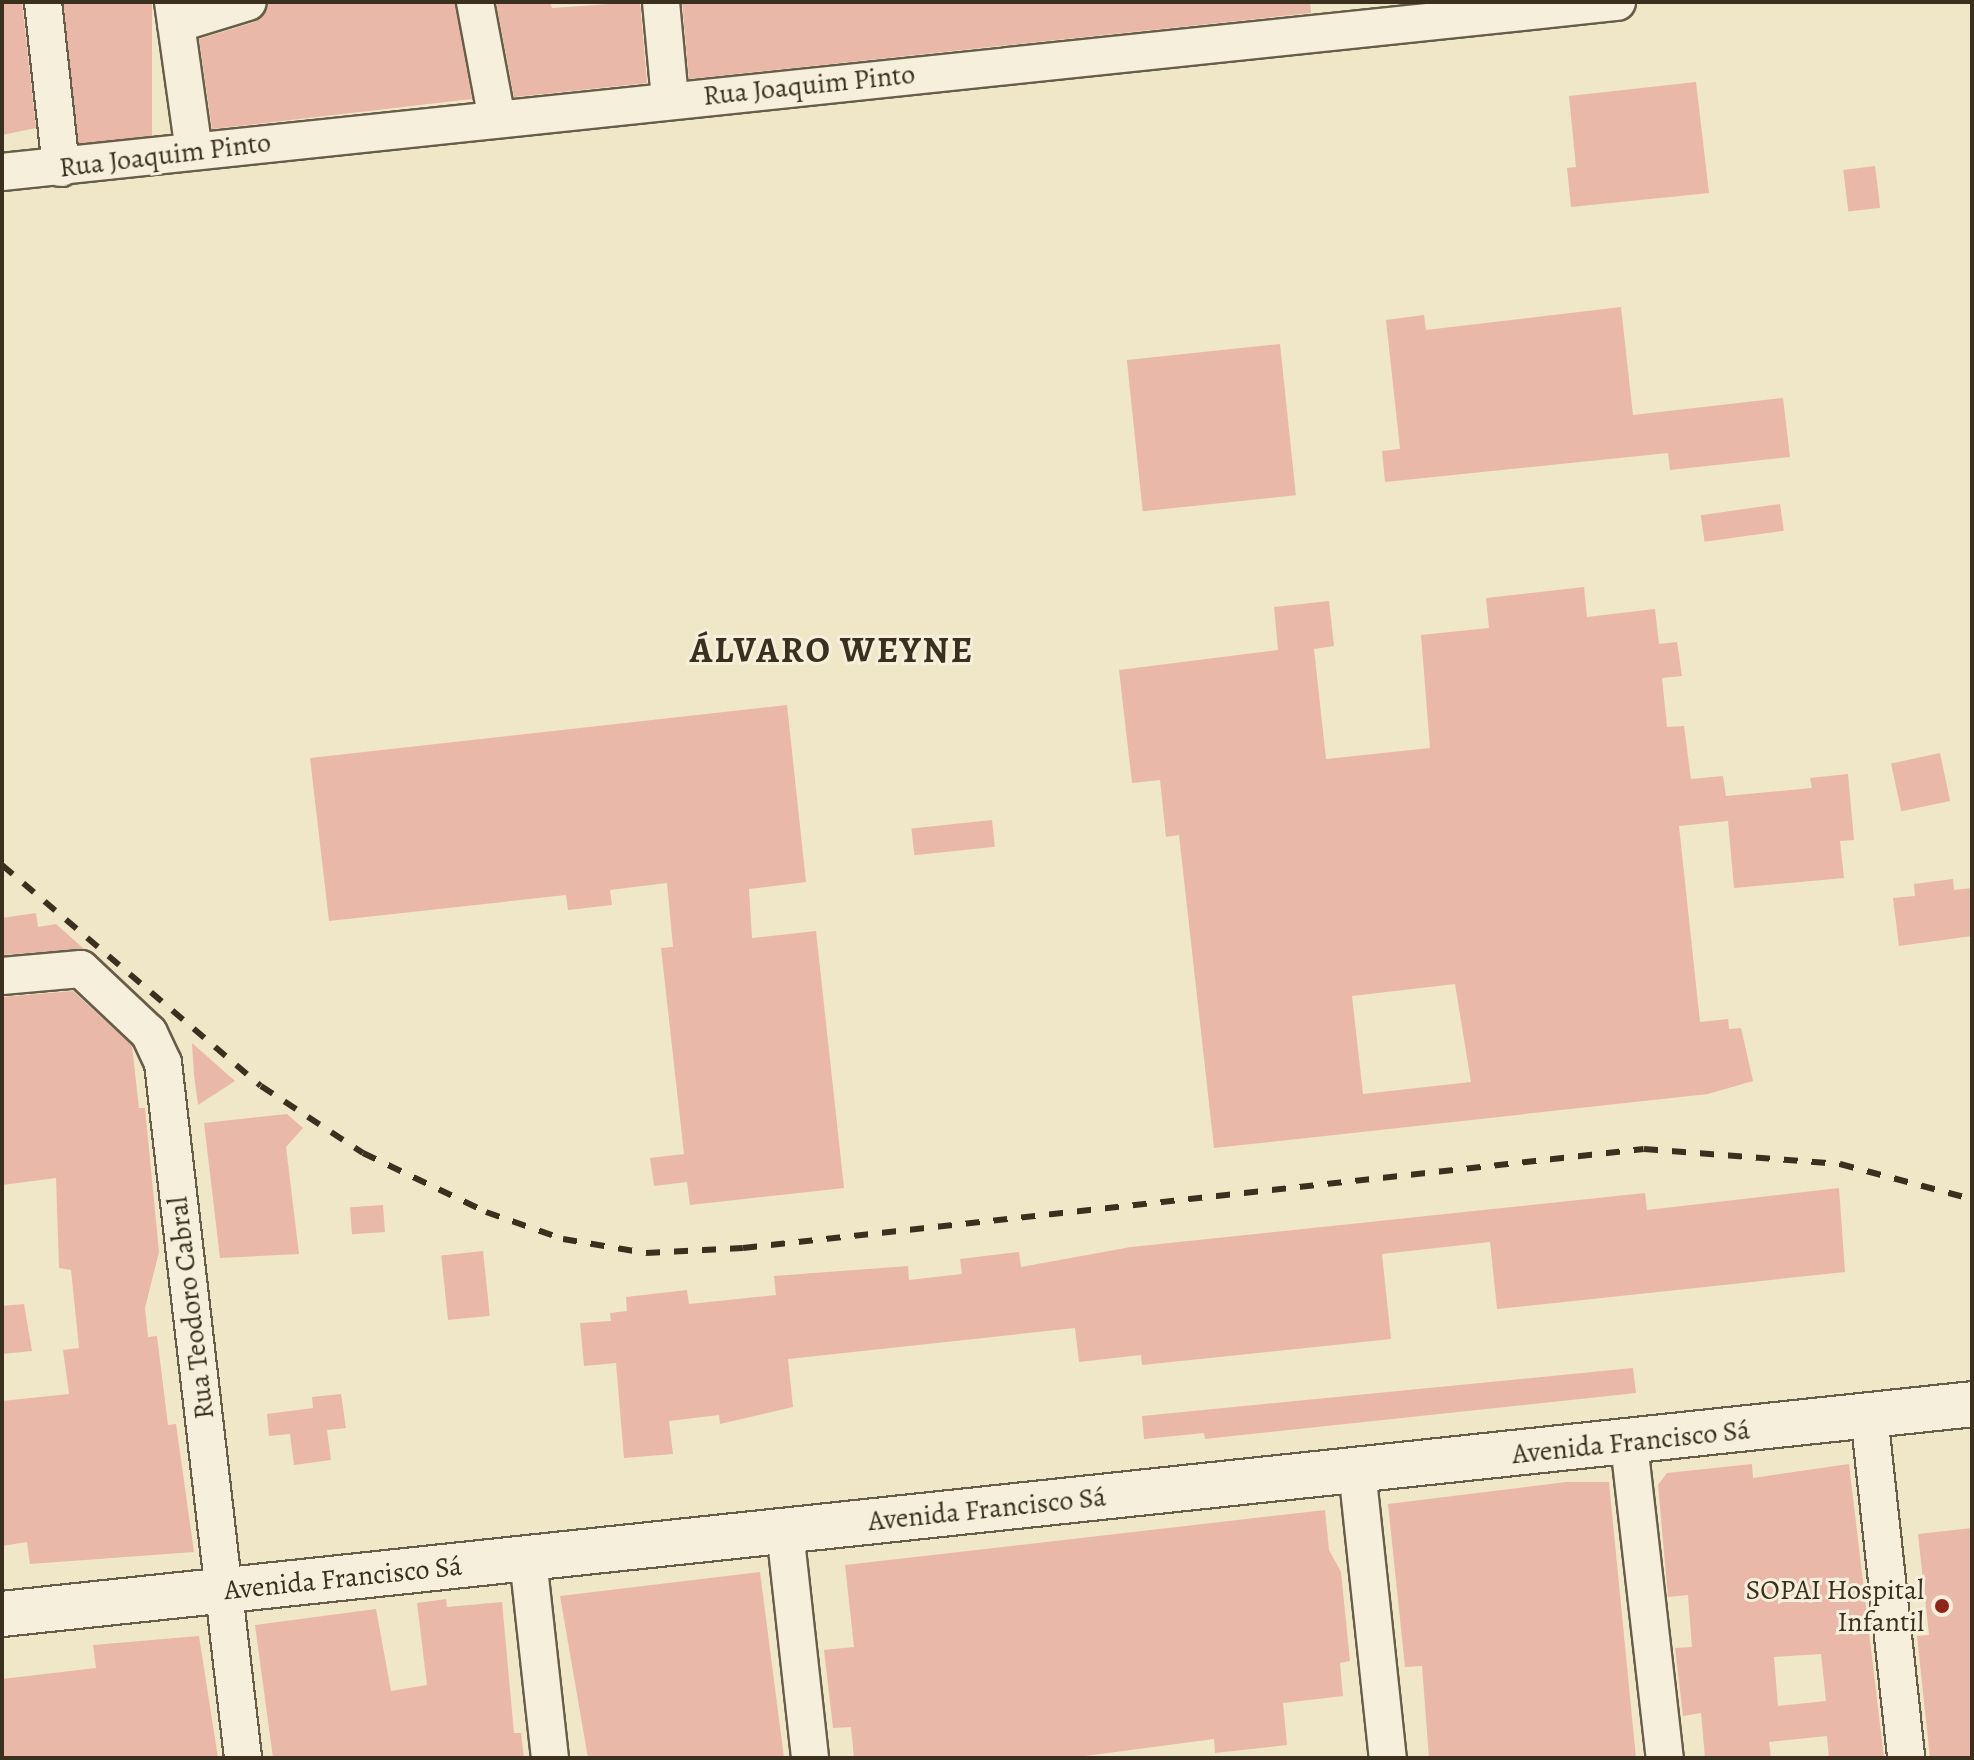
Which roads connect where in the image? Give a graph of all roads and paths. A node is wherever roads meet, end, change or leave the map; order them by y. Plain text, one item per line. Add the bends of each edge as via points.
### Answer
1 (43, 2) edge
2 (248, 2) edge
3 (475, 2) edge
4 (661, 2) edge
5 (1617, 2) edge
6 (175, 13) edge
7 (670, 99) junction
8 (497, 119) junction
9 (194, 151) junction
10 (61, 168) junction
11 (2, 172) edge
12 (2, 976) edge
13 (1972, 1404) edge
14 (1869, 1415) junction
15 (1629, 1444) junction
16 (1357, 1470) junction
17 (785, 1531) junction
18 (528, 1559) junction
19 (226, 1590) junction
20 (2, 1614) edge
21 (243, 1758) edge
22 (550, 1758) edge
23 (810, 1758) edge
24 (1388, 1758) edge
25 (1665, 1758) edge
26 (1906, 1758) edge

1 - 10 street
2 - 6 street
3 - 8 street
4 - 7 street
5 - 7 street, Rua Joaquim Pinto
6 - 9 street
7 - 8 street, Rua Joaquim Pinto
8 - 9 street, Rua Joaquim Pinto
9 - 10 street, Rua Joaquim Pinto
10 - 11 street, Rua Joaquim Pinto
12 - 19 street, Rua Teodoro Cabral via 81,969 149,1033 163,1063
13 - 14 main road, Avenida Francisco Sá
14 - 15 main road, Avenida Francisco Sá
14 - 26 street
15 - 16 main road, Avenida Francisco Sá
15 - 25 street
16 - 17 main road, Avenida Francisco Sá
16 - 24 street
17 - 18 main road, Avenida Francisco Sá
17 - 23 street
18 - 19 main road, Avenida Francisco Sá
18 - 22 street
19 - 20 main road, Avenida Francisco Sá
19 - 21 street, Rua Teodoro Cabral

